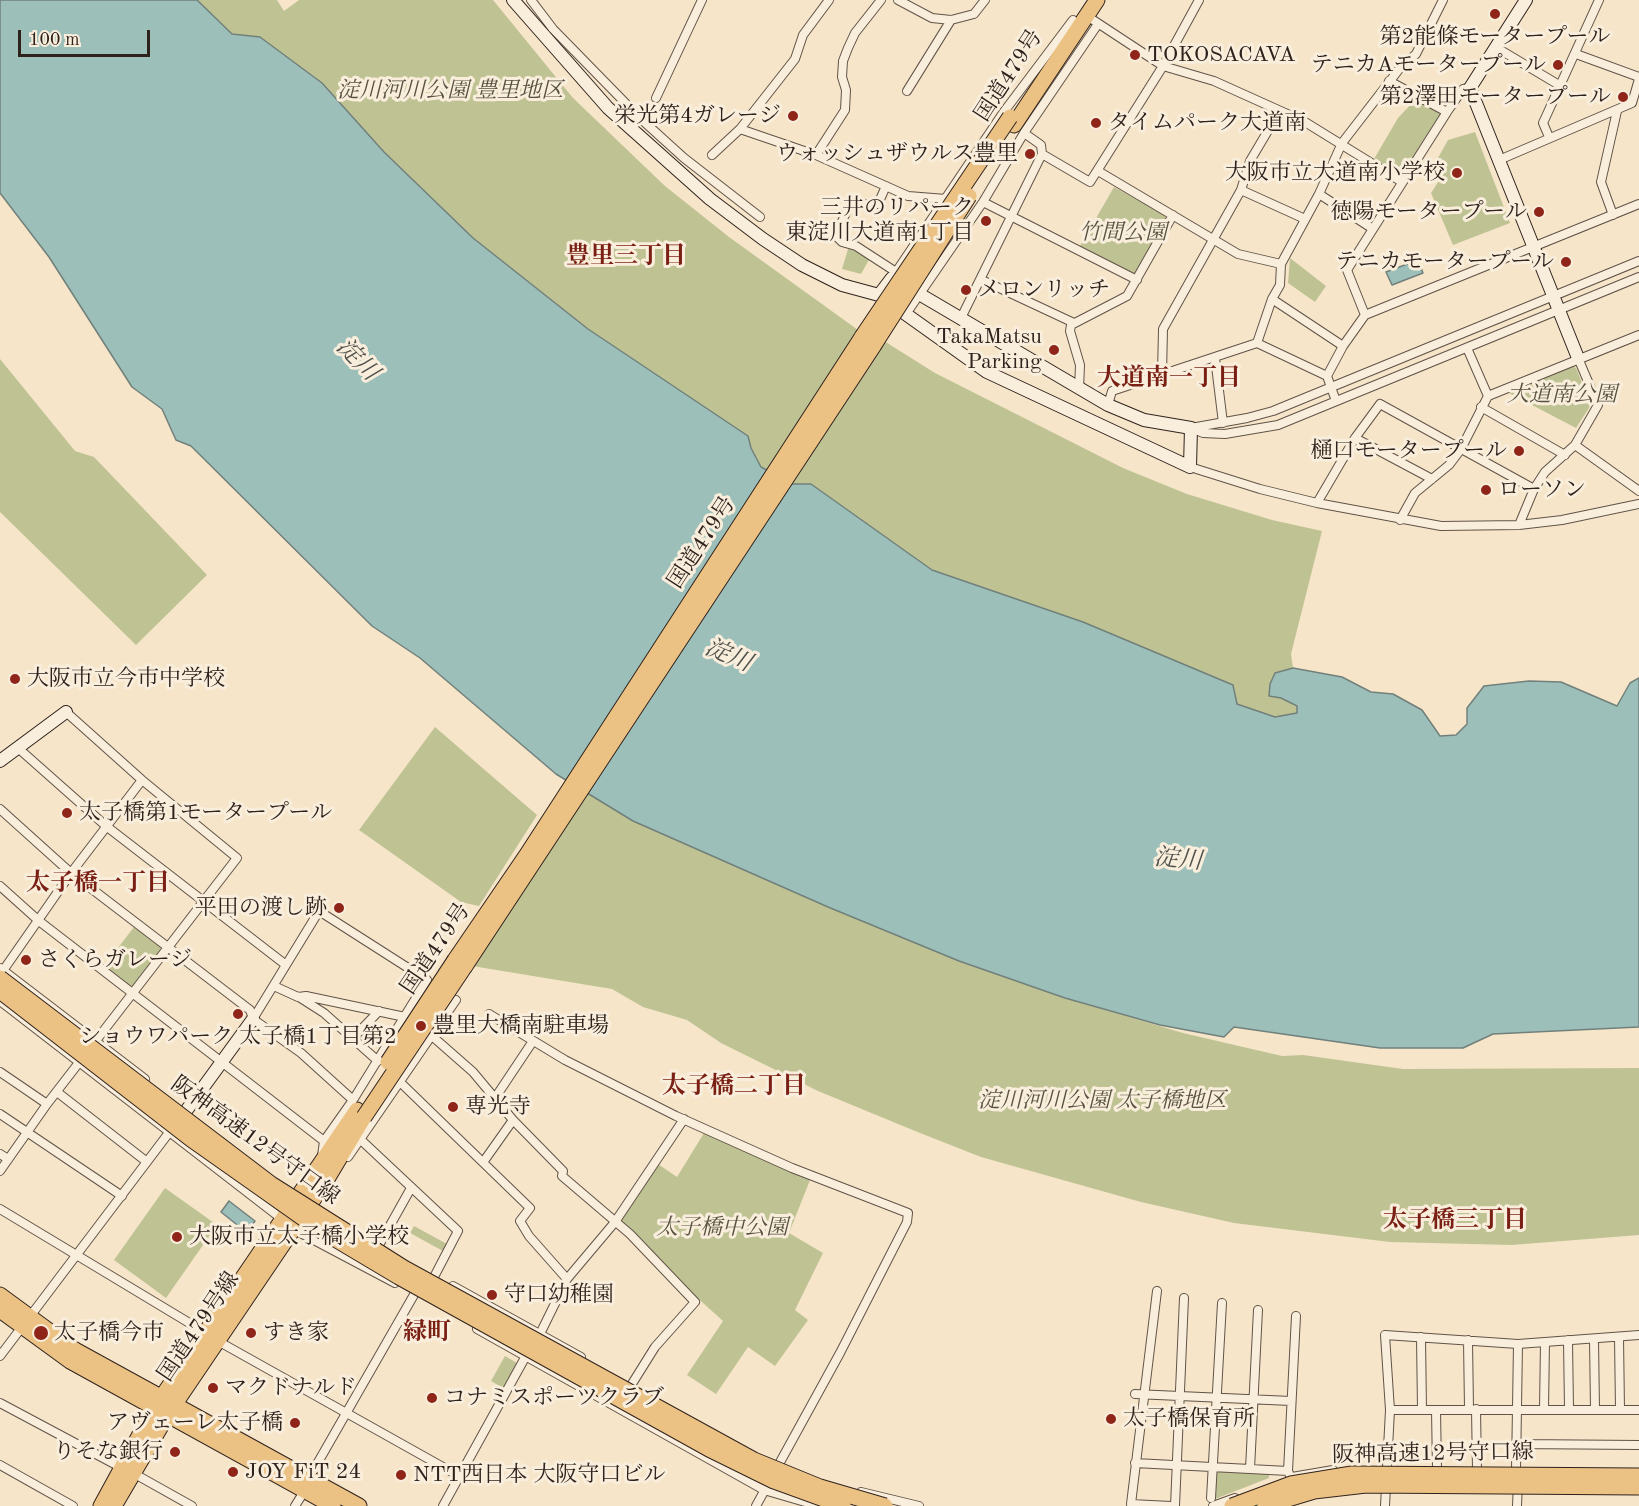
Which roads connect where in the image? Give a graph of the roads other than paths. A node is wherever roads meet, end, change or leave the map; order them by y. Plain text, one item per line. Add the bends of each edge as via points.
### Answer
1 (513, 0) edge
2 (531, 0) edge
3 (702, 0) edge
4 (829, 0) edge
5 (881, 0) edge
6 (898, 0) edge
7 (985, 0) edge
8 (1085, 0) edge
9 (1096, 0) edge
10 (1199, 0) edge
11 (1443, 0) edge
12 (1526, 0) edge
13 (1599, 0) edge
14 (951, 20) junction
15 (1086, 20) junction
16 (1497, 48) junction
17 (1576, 54) junction
18 (1163, 66) junction
19 (1639, 78) edge
20 (1389, 81) junction
21 (1559, 85) junction
22 (1470, 88) junction
23 (907, 91) dead end
24 (656, 98) dead end
25 (1636, 105) edge
26 (1617, 111) junction
27 (1279, 112) junction
28 (1447, 112) junction
29 (1016, 125) junction
30 (740, 129) junction
31 (1549, 137) junction
32 (1342, 143) junction
33 (1042, 154) junction
34 (816, 155) junction
35 (712, 156) dead end
36 (1499, 160) junction
37 (1098, 171) junction
38 (1402, 182) junction
39 (886, 186) junction
40 (1241, 190) junction
41 (1319, 194) junction
42 (946, 199) junction
43 (983, 202) junction
44 (1639, 204) edge
45 (1012, 215) junction
46 (1173, 215) junction
47 (1613, 215) junction
48 (760, 217) dead end
49 (1305, 219) junction
50 (1373, 229) junction
51 (1214, 238) junction
52 (1534, 249) junction
53 (1639, 261) edge
54 (1281, 264) junction
55 (894, 275) junction
56 (1639, 277) edge
57 (982, 280) junction
58 (1137, 280) junction
59 (920, 294) junction
60 (879, 295) junction
61 (1554, 296) junction
62 (1272, 299) junction
63 (1559, 309) junction
64 (906, 314) junction
65 (1365, 315) junction
66 (960, 320) junction
67 (1074, 323) junction
68 (1639, 335) edge
69 (1257, 343) junction
70 (1342, 346) junction
71 (1467, 348) junction
72 (1215, 358) junction
73 (1578, 358) junction
74 (1162, 374) junction
75 (1327, 376) junction
76 (1331, 388) junction
77 (1079, 389) junction
78 (1488, 396) junction
79 (1336, 401) junction
80 (1108, 405) junction
81 (1481, 407) junction
82 (1223, 423) junction
83 (1191, 428) junction
84 (1356, 438) junction
85 (1575, 445) junction
86 (1461, 449) junction
87 (1565, 455) junction
88 (1190, 467) junction
89 (1432, 479) junction
90 (1534, 489) junction
91 (1639, 491) edge
92 (1317, 503) junction
93 (1639, 504) edge
94 (1400, 520) junction
95 (1519, 525) junction
96 (66, 712) joint
97 (18, 748) junction
98 (0, 761) edge
99 (142, 780) junction
100 (0, 809) edge
101 (106, 826) junction
102 (71, 873) junction
103 (0, 886) edge
104 (203, 901) junction
105 (39, 921) junction
106 (168, 947) junction
107 (286, 965) junction
108 (1, 973) edge
109 (273, 986) junction
110 (0, 991) edge
111 (134, 993) junction
112 (298, 997) junction
113 (456, 999) dead end
114 (0, 1001) edge
115 (378, 1011) junction
116 (489, 1014) dead end
117 (405, 1017) junction
118 (253, 1019) junction
119 (432, 1036) junction
120 (354, 1038) junction
121 (96, 1041) junction
122 (533, 1041) junction
123 (378, 1061) junction
124 (222, 1062) junction
125 (79, 1064) junction
126 (0, 1072) edge
127 (401, 1083) junction
128 (57, 1092) junction
129 (495, 1098) junction
130 (47, 1104) junction
131 (358, 1109) junction
132 (186, 1111) junction
133 (0, 1114) edge
134 (684, 1119) junction
135 (513, 1120) junction
136 (27, 1132) junction
137 (170, 1132) junction
138 (360, 1140) junction
139 (324, 1141) junction
140 (4, 1157) edge
141 (322, 1159) junction
142 (484, 1161) junction
143 (147, 1162) junction
144 (0, 1171) edge
145 (327, 1179) junction
146 (411, 1188) junction
147 (122, 1196) junction
148 (304, 1200) junction
149 (0, 1209) edge
150 (615, 1222) junction
151 (287, 1224) junction
152 (379, 1245) junction
153 (75, 1256) junction
154 (425, 1272) junction
155 (434, 1277) junction
156 (567, 1280) junction
157 (1157, 1291) dead end
158 (415, 1293) junction
159 (0, 1295) edge
160 (1184, 1298) dead end
161 (1222, 1303) dead end
162 (0, 1310) edge
163 (1258, 1310) dead end
164 (1296, 1316) dead end
165 (26, 1323) junction
166 (540, 1332) junction
167 (1639, 1335) edge
168 (211, 1337) junction
169 (1421, 1337) junction
170 (1618, 1337) junction
171 (1594, 1338) junction
172 (1468, 1340) junction
173 (1568, 1340) junction
174 (1545, 1342) junction
175 (1518, 1344) junction
176 (0, 1356) edge
177 (525, 1357) junction
178 (630, 1387) junction
179 (1135, 1394) dead end
180 (1145, 1394) junction
181 (1180, 1396) junction
182 (1215, 1398) junction
183 (1254, 1399) junction
184 (1291, 1401) junction
185 (0, 1403) edge
186 (165, 1405) junction
187 (1472, 1409) junction
188 (1518, 1409) junction
189 (1544, 1409) junction
190 (1569, 1409) junction
191 (1390, 1410) junction
192 (1422, 1410) junction
193 (1436, 1410) junction
194 (1595, 1410) junction
195 (1620, 1410) junction
196 (1639, 1410) edge
197 (346, 1414) junction
198 (1516, 1443) junction
199 (1639, 1445) edge
200 (1135, 1463) junction
201 (0, 1465) edge
202 (1177, 1466) junction
203 (779, 1467) junction
204 (1214, 1467) junction
205 (1388, 1468) junction
206 (1437, 1469) junction
207 (1250, 1470) junction
208 (1477, 1470) junction
209 (1518, 1470) junction
210 (1639, 1470) edge
211 (128, 1471) junction
212 (1290, 1475) junction
213 (459, 1476) junction
214 (1639, 1476) edge
215 (307, 1484) junction
216 (1639, 1487) edge
217 (764, 1490) junction
218 (1386, 1490) junction
219 (1517, 1492) junction
220 (1639, 1492) edge
221 (1212, 1502) edge
222 (73, 1506) edge
223 (101, 1506) edge
224 (114, 1506) edge
225 (192, 1506) edge
226 (295, 1506) edge
227 (333, 1506) edge
228 (359, 1506) edge
229 (443, 1506) edge
230 (756, 1506) edge
231 (819, 1506) edge
232 (843, 1506) edge
233 (885, 1506) edge
234 (919, 1506) edge
235 (1173, 1506) edge
236 (1232, 1506) edge
237 (1265, 1506) edge
238 (1283, 1506) edge
239 (1385, 1506) edge
240 (1517, 1506) edge

1 - 60 street via 608,108 710,199 802,265 842,285
2 - 48 street via 553,29 640,119
3 - 24 street
4 - 30 street via 803,35 795,59
5 - 34 street via 848,48 842,77 847,96 845,110
6 - 14 street via 932,18
7 - 14 street via 974,14
8 - 15 highway, 国道479号
9 - 15 highway
10 - 18 street
11 - 20 street via 1416,54
12 - 16 street
13 - 17 street
14 - 23 street
15 - 18 street
15 - 29 highway, 国道479号
15 - 29 street
15 - 42 street via 1003,113
16 - 21 street
16 - 22 street
17 - 19 street
17 - 21 street
18 - 27 street via 1214,81
18 - 37 street
19 - 25 street
20 - 28 street
20 - 32 street
21 - 31 street via 1543,123
22 - 28 street via 1463,89
22 - 36 street
25 - 26 street
26 - 31 street
26 - 47 street via 1601,182
27 - 32 street
27 - 40 street via 1250,161
28 - 38 street
29 - 33 street via 1041,145
29 - 43 street
29 - 131 highway, 国道479号, bridge via 874,345
30 - 34 street
30 - 35 street
31 - 36 street
32 - 38 street
32 - 41 street
33 - 37 street via 1090,182
33 - 45 street
34 - 39 street
36 - 52 street
37 - 46 street
38 - 50 street
39 - 42 street via 908,196
39 - 55 street via 878,204 849,205 836,236
40 - 49 street
40 - 51 street
41 - 49 street
41 - 50 street
42 - 55 street
43 - 45 street
43 - 59 street
44 - 47 street
45 - 57 street
45 - 58 street
46 - 51 street
46 - 58 street
47 - 52 street
49 - 54 street
50 - 65 street via 1347,270
51 - 54 street via 1238,254
51 - 74 street via 1163,329
52 - 61 street
52 - 65 street
53 - 61 street
54 - 62 street via 1280,285
55 - 59 street
55 - 60 street
56 - 63 street
57 - 66 street
57 - 67 street
58 - 67 street via 1127,296
59 - 64 street
59 - 66 street
60 - 64 street
61 - 63 street
61 - 76 street
62 - 69 street
62 - 70 street
63 - 71 street
63 - 73 street
64 - 88 street via 987,372
65 - 70 street
66 - 77 street
67 - 77 street via 1070,331 1080,365
68 - 73 street
69 - 72 street
69 - 75 street
70 - 75 street
71 - 78 street
71 - 79 street
72 - 74 street
72 - 82 street
73 - 78 street
73 - 85 street via 1598,405
74 - 80 street via 1112,391
75 - 76 street
76 - 79 street
76 - 82 street via 1273,411
77 - 80 street
78 - 81 street
79 - 83 street via 1278,425 1250,431 1225,434
80 - 83 street via 1144,420
81 - 86 street
81 - 87 street
82 - 83 street
83 - 88 street
84 - 86 street via 1380,404
84 - 89 street
84 - 92 street
85 - 87 street
85 - 91 street
86 - 89 street
86 - 90 street
87 - 90 street via 1545,472
88 - 92 street
89 - 94 street via 1415,494
90 - 95 street
92 - 94 street
93 - 95 street
94 - 95 street via 1441,526
96 - 97 street
96 - 99 street
97 - 98 street
97 - 101 street
99 - 101 street
99 - 104 street via 237,858
100 - 102 street
101 - 102 street
101 - 104 street
102 - 105 street
102 - 106 street
103 - 105 street
104 - 106 street
104 - 107 street
105 - 108 street
105 - 111 street
106 - 111 street
106 - 118 street via 250,1010
107 - 109 street
107 - 117 street via 319,911 427,980
108 - 121 street
108 - 233 highway, 阪神高速12号守口線, bridge via 271,1185 394,1262 754,1460 820,1487
109 - 112 street
109 - 118 street
110 - 232 highway, 阪神高速12号守口線, bridge via 256,1187 330,1236 709,1449 774,1481
111 - 121 street
111 - 124 street
112 - 115 street
112 - 120 street
113 - 119 street
114 - 125 street
115 - 117 street
115 - 120 street
116 - 122 street
117 - 123 street
118 - 124 street
118 - 131 street via 301,1053
119 - 127 street
119 - 129 street via 473,1072
120 - 123 street
121 - 125 street
121 - 132 street
122 - 129 street
122 - 134 street
123 - 131 street
124 - 132 street
124 - 139 street
125 - 128 street
125 - 137 street
126 - 130 street
127 - 138 street
127 - 142 street
128 - 130 street
128 - 143 street
129 - 135 street
130 - 136 street
131 - 139 street
131 - 141 highway, 国道479号線
131 - 145 highway, 国道479号線
132 - 137 street
132 - 148 street
133 - 136 street
134 - 150 street
134 - 203 street via 792,1168 908,1213
135 - 142 street
135 - 150 street via 563,1171 562,1176
136 - 140 street
136 - 147 street
137 - 143 street
137 - 151 street
138 - 145 street
138 - 146 street
139 - 141 street
140 - 144 street
141 - 148 highway, 国道479号線
142 - 156 street via 530,1208 520,1221
143 - 147 street
145 - 148 highway, 国道479号線
146 - 152 street
146 - 155 street via 458,1231
147 - 153 street
148 - 151 highway, 国道479号線
148 - 152 street
149 - 153 street
150 - 156 street
150 - 178 street via 695,1302 655,1347
151 - 158 street
151 - 168 highway, 国道479号線
152 - 154 street
153 - 165 street
153 - 168 street
154 - 155 street
154 - 158 street
155 - 166 street
156 - 166 street
157 - 180 street
158 - 177 street
158 - 197 street
159 - 165 highway
160 - 181 street
161 - 182 street
162 - 165 highway
163 - 183 street
164 - 184 street
165 - 176 street
165 - 186 highway via 69,1361
166 - 177 street
166 - 178 street
167 - 170 street
168 - 186 highway, 国道479号線
168 - 197 street
169 - 172 street
169 - 191 street via 1385,1335
169 - 192 street
170 - 171 street
170 - 195 street
171 - 173 street
171 - 194 street
172 - 175 street
172 - 187 street
173 - 174 street
173 - 190 street
174 - 175 street
174 - 189 street
175 - 188 street
177 - 213 street
177 - 217 street
178 - 203 street
179 - 180 street
180 - 181 street
180 - 200 street
181 - 182 street
181 - 202 street
182 - 183 street
182 - 204 street
183 - 184 street
183 - 207 street
184 - 212 street
185 - 211 street
186 - 211 highway, 国道479号線
186 - 215 highway
187 - 188 street
187 - 193 street
187 - 208 street
188 - 189 street
188 - 198 street
189 - 190 street
190 - 194 street
191 - 192 street
191 - 205 street
192 - 193 street
193 - 206 street
194 - 195 street
195 - 196 street
197 - 213 street
197 - 215 street
198 - 199 street
198 - 209 street
200 - 202 street
200 - 235 street via 1131,1504
201 - 222 street
202 - 204 street
202 - 235 street
203 - 217 street
203 - 234 street
204 - 207 street
204 - 221 street
205 - 206 street
205 - 212 street
205 - 218 street
206 - 208 street
207 - 212 street
208 - 209 street
209 - 210 street
209 - 219 street
211 - 223 highway, 国道479号線
211 - 224 highway, 国道479号線
211 - 225 street
212 - 221 street
213 - 229 street
214 - 236 highway, 阪神高速12号守口線, bridge via 1352,1474 1291,1484
215 - 226 street
215 - 227 highway
215 - 228 highway
216 - 237 highway, 阪神高速12号守口線, bridge via 1366,1485 1314,1491
217 - 230 street
217 - 231 street
218 - 219 street
218 - 238 street via 1345,1492
218 - 239 street
219 - 220 street
219 - 240 street

